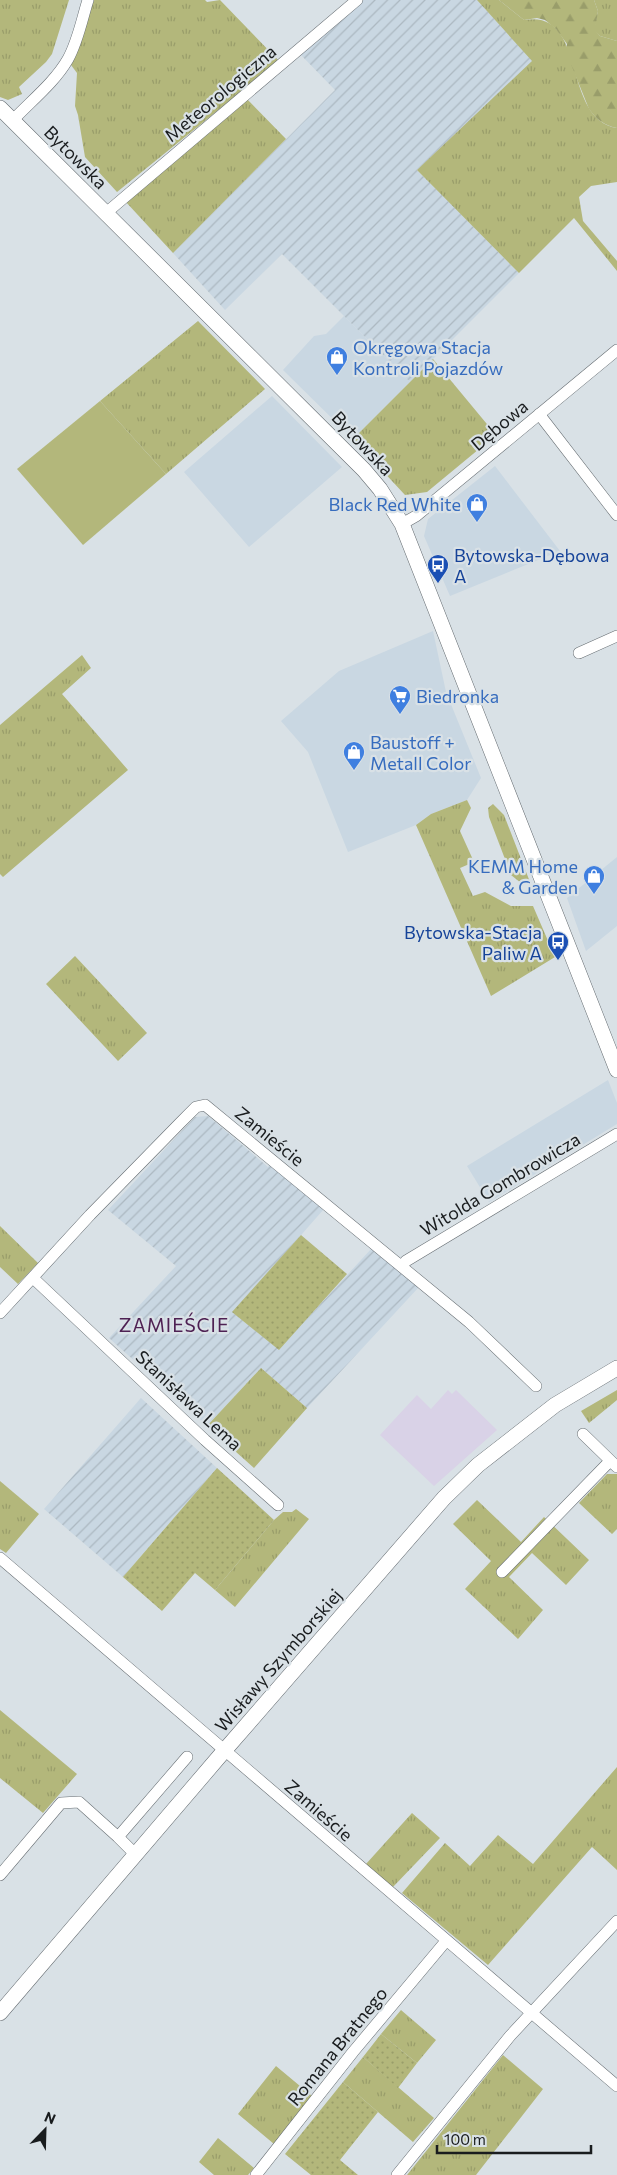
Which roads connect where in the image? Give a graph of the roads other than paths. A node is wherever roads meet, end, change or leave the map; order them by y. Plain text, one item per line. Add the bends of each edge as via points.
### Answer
1 (88, 0) edge
2 (357, 0) edge
3 (0, 108) edge
4 (13, 120) junction
5 (106, 213) junction
6 (617, 350) edge
7 (539, 414) junction
8 (613, 500) edge
9 (617, 515) edge
10 (402, 524) junction
11 (617, 636) edge
12 (579, 653) dead end
13 (617, 1070) edge
14 (617, 1134) edge
15 (402, 1266) junction
16 (33, 1278) junction
17 (0, 1313) edge
18 (617, 1368) edge
19 (536, 1386) dead end
20 (583, 1434) dead end
21 (614, 1464) edge
22 (278, 1505) dead end
23 (0, 1558) edge
24 (502, 1572) dead end
25 (224, 1751) junction
26 (187, 1757) dead end
27 (118, 1837) junction
28 (135, 1854) junction
29 (0, 1875) edge
30 (617, 1921) edge
31 (446, 1941) junction
32 (0, 2013) edge
33 (532, 2014) junction
34 (617, 2086) edge
35 (256, 2175) edge
36 (397, 2175) edge

1 - 4 street via 67,60
2 - 5 street, Meteorologiczna
3 - 4 main road, Bytowska
4 - 5 main road, Bytowska
5 - 10 main road, Bytowska via 364,470
6 - 7 street, Dębowa
7 - 8 street
7 - 10 street, Dębowa via 416,516
8 - 9 street
10 - 13 main road, Bytowska
11 - 12 street
14 - 15 street, Witolda Gombrowicza
15 - 16 street, Zamieście via 205,1105 196,1107 180,1123
15 - 19 street, Zamieście via 469,1322
16 - 17 street, Zamieście
16 - 22 street, Stanisława Lema
18 - 25 main road, Wisławy Szymborskiej via 555,1405 478,1465 422,1522
20 - 21 street
21 - 24 street
23 - 25 street, Zamieście
25 - 28 main road, Wisławy Szymborskiej
25 - 31 street, Zamieście
26 - 27 street
27 - 28 street
27 - 29 street via 79,1802 61,1803
28 - 32 main road, Wisławy Szymborskiej
30 - 33 street
31 - 33 street, Zamieście
31 - 35 street, Romana Bratnego
33 - 34 street, Zamieście
33 - 36 street via 510,2036

